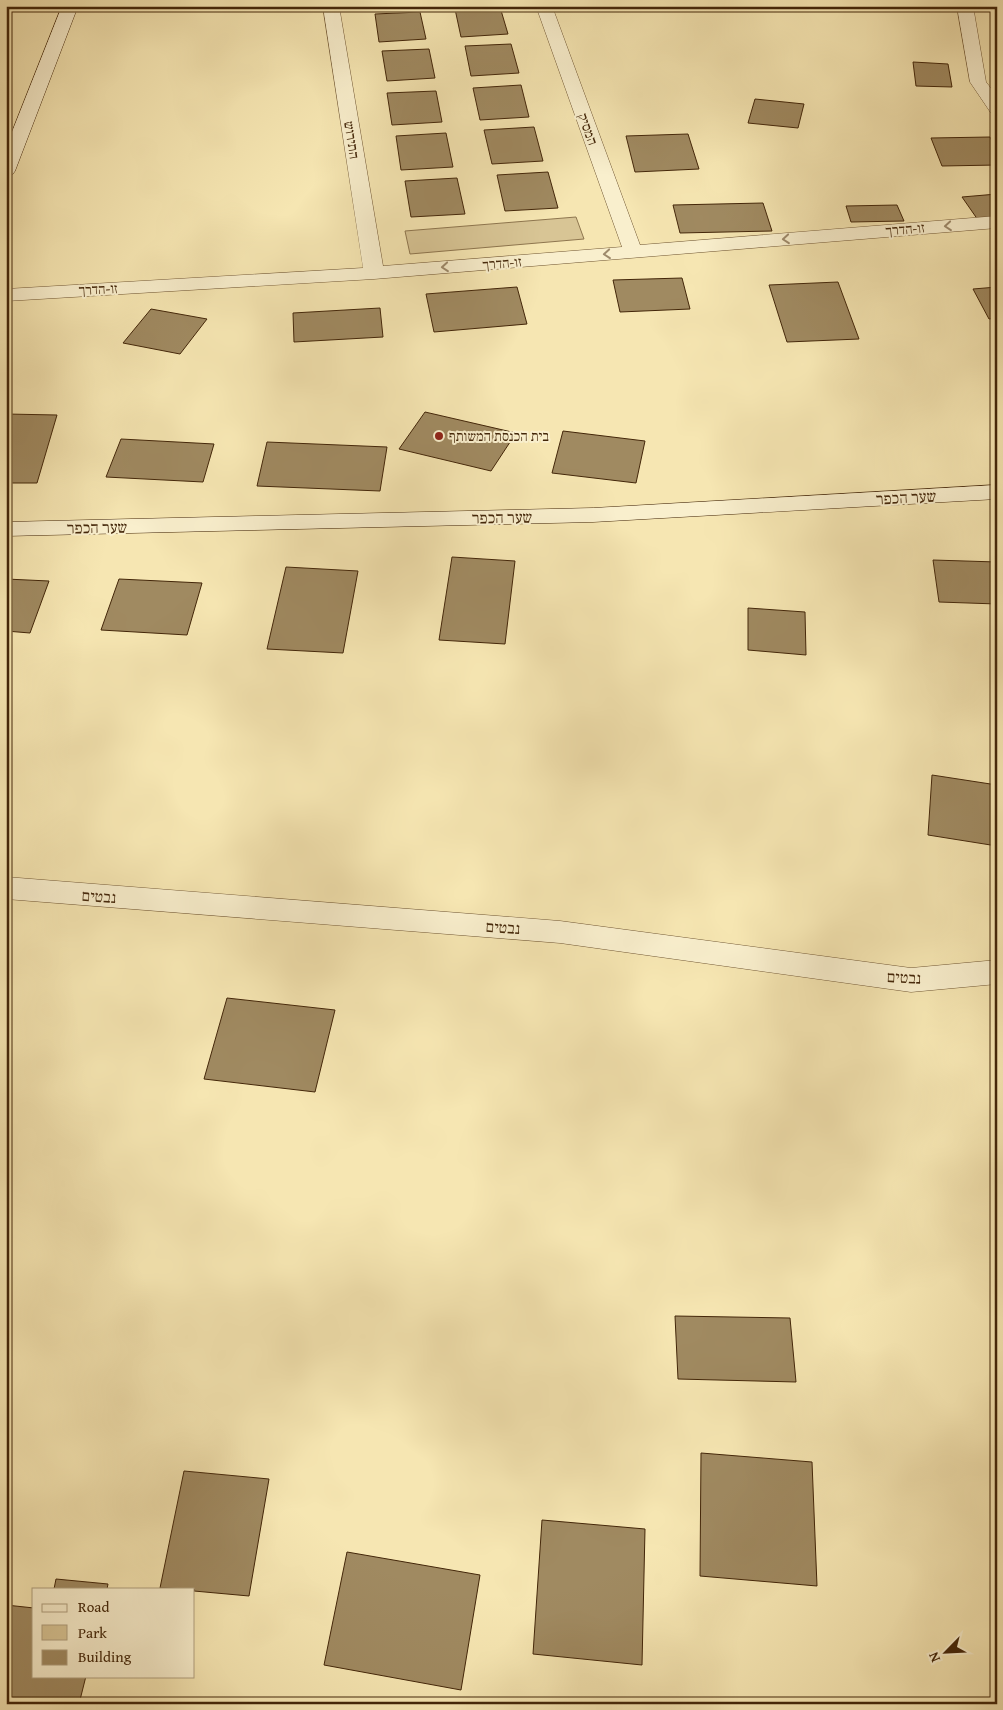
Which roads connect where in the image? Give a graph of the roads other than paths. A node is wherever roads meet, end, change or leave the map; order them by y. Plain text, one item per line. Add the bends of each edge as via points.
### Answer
1 (70, 6) edge
2 (331, 6) edge
3 (544, 6) edge
4 (965, 6) edge
5 (997, 110) edge
6 (12, 140) edge
7 (6, 171) edge
8 (997, 222) edge
9 (634, 252) junction
10 (374, 273) junction
11 (6, 295) edge
12 (997, 492) edge
13 (6, 529) edge
14 (6, 888) edge
15 (997, 972) edge

1 - 6 street
2 - 10 street, התירוש
3 - 9 street, המסיק
4 - 5 street via 978,82
6 - 7 street
8 -> 9 street, זו-הדרך
9 -> 10 street, זו-הדרך
10 - 11 street, זו-הדרך
12 - 13 street, שער הכפר via 593,515
14 - 15 street, נבטים via 560,932 911,980

